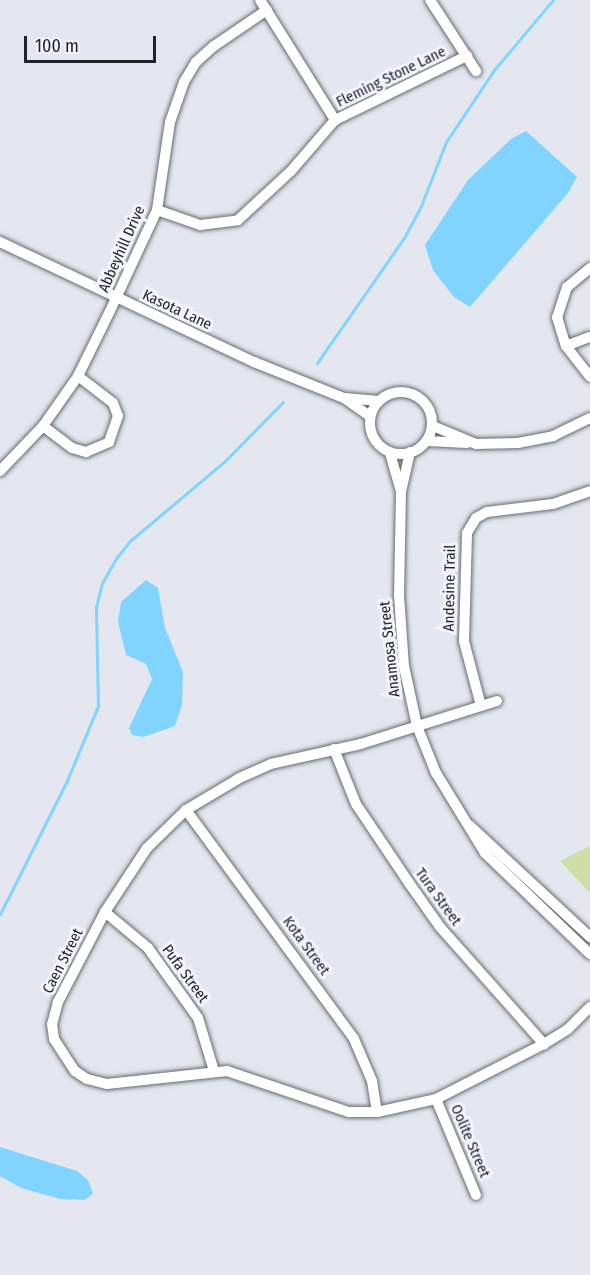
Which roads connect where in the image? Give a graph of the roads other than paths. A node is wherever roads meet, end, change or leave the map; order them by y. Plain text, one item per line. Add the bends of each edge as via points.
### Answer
1 (260, 0) edge
2 (430, 0) edge
3 (267, 10) junction
4 (467, 56) junction
5 (476, 71) dead end
6 (335, 120) junction
7 (157, 210) junction
8 (0, 242) edge
9 (590, 268) edge
10 (116, 298) junction
11 (590, 337) edge
12 (566, 346) junction
13 (78, 376) junction
14 (590, 377) edge
15 (345, 398) junction
16 (379, 401) junction
17 (370, 416) junction
18 (590, 418) edge
19 (43, 426) junction
20 (433, 426) junction
21 (428, 441) junction
22 (467, 442) junction
23 (410, 452) junction
24 (390, 453) junction
25 (0, 471) edge
26 (590, 491) edge
27 (401, 492) junction
28 (496, 700) dead end
29 (481, 706) junction
30 (417, 726) junction
31 (334, 749) junction
32 (186, 810) junction
33 (469, 825) junction
34 (105, 912) junction
35 (590, 937) edge
36 (590, 954) edge
37 (590, 1007) edge
38 (544, 1044) junction
39 (214, 1071) junction
40 (436, 1099) junction
41 (376, 1112) junction
42 (476, 1195) dead end

1 - 3 street
2 - 4 street
3 - 6 street
3 - 7 street, Abbeyhill Drive via 214,46 196,62 184,82 170,122
4 - 5 street
4 - 6 street, Fleming Stone Lane
6 - 7 street, Fleming Stone Lane via 291,171 238,220 200,225
7 - 10 street, Abbeyhill Drive
8 - 10 street, Kasota Lane
9 - 12 street via 571,281 560,302 557,317
10 - 13 street, Abbeyhill Drive
10 - 15 street, Kasota Lane via 254,362
11 - 12 street
12 - 14 street
13 - 19 street, Abbeyhill Drive
13 - 19 street via 113,403 118,416 109,442 86,452 72,448
15 - 16 street, Kasota Lane
15 - 17 street, Kasota Lane
16 - 17 street
16 - 20 street, Kasota Lane via 393,393 409,392 425,403
17 - 24 street via 376,441
18 - 22 street via 553,436 530,441
19 - 25 street, Abbeyhill Drive
20 - 21 street
20 - 22 street
21 - 22 street
21 - 23 street
23 - 24 street
23 - 27 street, Anamosa Street
24 - 27 street, Anamosa Street
26 - 29 street, Andesine Trail via 553,504 487,512 476,518 466,533 464,640
27 - 30 street, Anamosa Street via 400,631
28 - 29 street, Caen Street
29 - 30 street, Caen Street
30 - 31 street, Caen Street
30 - 33 street, Anamosa Street via 436,773
31 - 32 street, Caen Street via 271,764
31 - 38 street, Tura Street via 356,804 428,909
32 - 34 street, Caen Street via 147,848
32 - 41 street, Kota Street via 354,1039 372,1082
33 - 35 street, Anamosa Street
33 - 36 street, Anamosa Street via 485,853
34 - 39 street, Pufa Street via 148,948 198,1018
34 - 39 street, Caen Street via 58,1002 52,1024 63,1057 87,1079 107,1084
37 - 38 street, Caen Street via 568,1029
38 - 40 street, Caen Street
39 - 41 street, Caen Street via 240,1074 349,1112
40 - 41 street, Caen Street
40 - 42 street, Oolite Street

